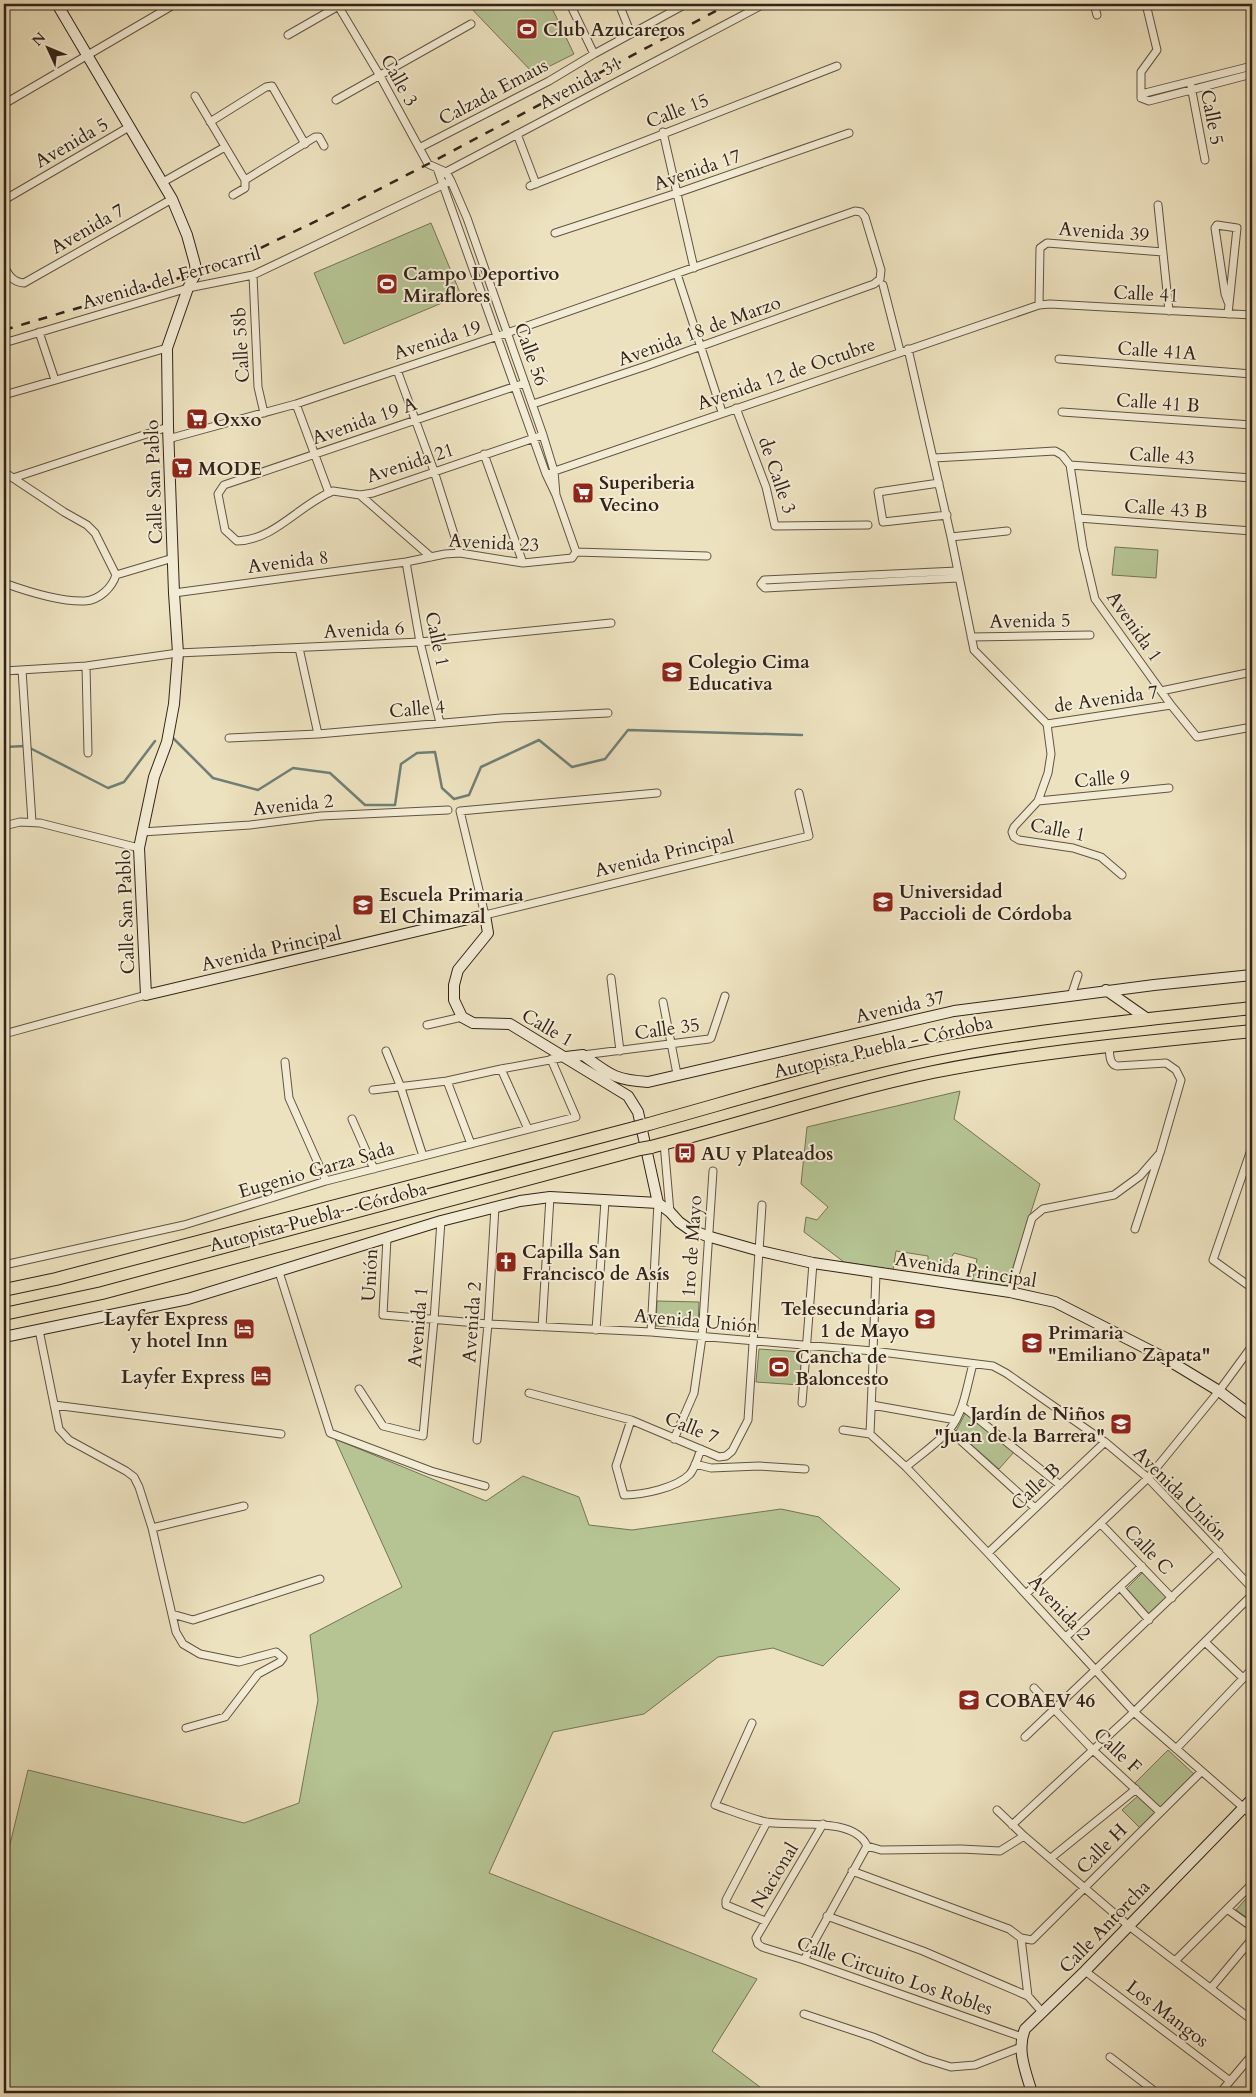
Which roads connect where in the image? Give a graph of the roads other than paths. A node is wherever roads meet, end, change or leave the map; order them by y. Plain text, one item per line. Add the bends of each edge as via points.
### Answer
1 (11, 4) edge
2 (57, 4) edge
3 (175, 4) edge
4 (570, 4) edge
5 (619, 4) edge
6 (686, 4) edge
7 (764, 4) edge
8 (1094, 4) edge
9 (1146, 4) edge
10 (339, 5) edge
11 (4, 8) edge
12 (1097, 15) dead end
13 (471, 24) dead end
14 (631, 34) junction
15 (288, 35) dead end
16 (594, 54) junction
17 (87, 55) junction
18 (837, 66) dead end
19 (1251, 66) edge
20 (1252, 74) edge
21 (380, 76) junction
22 (1190, 81) junction
23 (1192, 90) junction
24 (195, 96) dead end
25 (1141, 98) junction
26 (336, 100) dead end
27 (4, 104) edge
28 (210, 122) junction
29 (129, 128) junction
30 (664, 132) junction
31 (849, 133) dead end
32 (518, 134) junction
33 (305, 144) junction
34 (324, 146) dead end
35 (225, 147) junction
36 (419, 148) junction
37 (1205, 160) dead end
38 (442, 174) junction
39 (245, 180) junction
40 (452, 181) junction
41 (163, 182) junction
42 (443, 185) junction
43 (677, 193) junction
44 (233, 195) dead end
45 (172, 199) junction
46 (4, 200) edge
47 (1158, 205) dead end
48 (555, 233) dead end
49 (1163, 252) junction
50 (4, 266) edge
51 (694, 268) junction
52 (677, 274) junction
53 (253, 275) junction
54 (874, 284) joint
55 (883, 285) dead end
56 (188, 288) junction
57 (1228, 302) junction
58 (1039, 305) junction
59 (1169, 311) junction
60 (1228, 314) junction
61 (1252, 315) edge
62 (39, 332) junction
63 (507, 333) junction
64 (498, 337) junction
65 (4, 343) edge
66 (701, 347) junction
67 (167, 348) junction
68 (908, 348) junction
69 (900, 351) junction
70 (1059, 359) dead end
71 (398, 370) junction
72 (1252, 374) edge
73 (55, 380) junction
74 (525, 383) junction
75 (515, 386) junction
76 (4, 395) edge
77 (296, 404) junction
78 (533, 404) junction
79 (736, 408) junction
80 (722, 412) junction
81 (1062, 412) dead end
82 (264, 413) junction
83 (415, 420) junction
84 (1252, 425) edge
85 (168, 427) junction
86 (543, 434) junction
87 (534, 437) junction
88 (168, 439) junction
89 (484, 454) junction
90 (314, 455) junction
91 (934, 458) junction
92 (1070, 465) junction
93 (434, 471) junction
94 (554, 471) junction
95 (4, 472) edge
96 (546, 474) junction
97 (13, 478) junction
98 (1252, 478) edge
99 (939, 484) junction
100 (329, 493) junction
101 (360, 495) junction
102 (556, 495) junction
103 (946, 516) junction
104 (1078, 518) junction
105 (868, 525) dead end
106 (1007, 531) dead end
107 (1252, 531) edge
108 (951, 537) junction
109 (576, 552) junction
110 (460, 553) junction
111 (707, 556) dead end
112 (431, 557) junction
113 (173, 558) junction
114 (406, 562) junction
115 (523, 563) junction
116 (958, 574) junction
117 (116, 575) junction
118 (4, 583) edge
119 (174, 593) junction
120 (611, 623) dead end
121 (1090, 635) dead end
122 (971, 637) junction
123 (420, 642) junction
124 (300, 648) junction
125 (178, 653) junction
126 (86, 666) junction
127 (22, 670) junction
128 (4, 671) edge
129 (1252, 672) edge
130 (1161, 691) junction
131 (1171, 705) junction
132 (608, 713) dead end
133 (440, 723) junction
134 (1047, 724) junction
135 (1252, 727) edge
136 (318, 734) junction
137 (229, 738) dead end
138 (88, 753) dead end
139 (1169, 788) dead end
140 (799, 792) dead end
141 (657, 793) dead end
142 (1038, 801) junction
143 (448, 810) dead end
144 (32, 822) junction
145 (4, 826) edge
146 (142, 832) junction
147 (139, 848) junction
148 (1122, 875) dead end
149 (485, 915) junction
150 (1078, 975) dead end
151 (1252, 975) edge
152 (611, 978) dead end
153 (1106, 990) junction
154 (146, 995) junction
155 (724, 996) dead end
156 (1071, 996) junction
157 (662, 1002) dead end
158 (1252, 1008) edge
159 (462, 1017) junction
160 (1149, 1020) junction
161 (427, 1025) dead end
162 (1252, 1031) edge
163 (4, 1034) edge
164 (671, 1045) junction
165 (1108, 1046) junction
166 (386, 1051) dead end
167 (620, 1051) junction
168 (583, 1055) junction
169 (566, 1057) junction
170 (551, 1059) junction
171 (285, 1062) dead end
172 (501, 1069) junction
173 (677, 1074) junction
174 (447, 1081) junction
175 (400, 1085) junction
176 (373, 1090) dead end
177 (352, 1119) dead end
178 (528, 1129) junction
179 (664, 1143) junction
180 (471, 1144) junction
181 (1252, 1147) edge
182 (1160, 1153) junction
183 (423, 1156) junction
184 (374, 1169) junction
185 (713, 1171) dead end
186 (326, 1182) junction
187 (550, 1197) junction
188 (605, 1201) junction
189 (658, 1203) junction
190 (762, 1205) dead end
191 (495, 1207) junction
192 (670, 1212) junction
193 (441, 1221) junction
194 (1134, 1229) dead end
195 (707, 1236) junction
196 (387, 1238) junction
197 (760, 1251) junction
198 (813, 1263) junction
199 (4, 1265) edge
200 (279, 1272) junction
201 (876, 1274) junction
202 (1252, 1288) edge
203 (4, 1290) edge
204 (1010, 1292) junction
205 (4, 1314) edge
206 (383, 1315) joint
207 (434, 1320) junction
208 (488, 1324) junction
209 (542, 1327) junction
210 (39, 1330) junction
211 (596, 1330) junction
212 (651, 1332) junction
213 (4, 1337) edge
214 (702, 1337) junction
215 (754, 1341) junction
216 (806, 1346) junction
217 (1252, 1346) edge
218 (873, 1351) junction
219 (873, 1362) dead end
220 (973, 1364) junction
221 (359, 1389) dead end
222 (1218, 1391) junction
223 (530, 1393) dead end
224 (802, 1403) dead end
225 (54, 1405) junction
226 (872, 1405) junction
227 (962, 1406) junction
228 (1252, 1416) edge
229 (631, 1420) junction
230 (956, 1420) junction
231 (843, 1430) dead end
232 (949, 1430) junction
233 (281, 1434) dead end
234 (870, 1434) junction
235 (674, 1439) junction
236 (477, 1440) dead end
237 (1105, 1442) junction
238 (701, 1450) junction
239 (695, 1464) junction
240 (906, 1467) junction
241 (804, 1469) dead end
242 (1148, 1478) junction
243 (1060, 1485) junction
244 (485, 1486) dead end
245 (244, 1506) dead end
246 (1035, 1508) junction
247 (1101, 1524) junction
248 (152, 1528) junction
249 (1219, 1552) junction
250 (988, 1553) junction
251 (1142, 1566) junction
252 (320, 1580) dead end
253 (1120, 1587) junction
254 (1252, 1588) edge
255 (1026, 1594) junction
256 (1252, 1595) edge
257 (1172, 1598) junction
258 (172, 1614) junction
259 (1149, 1620) junction
260 (1066, 1637) junction
261 (1205, 1642) junction
262 (1252, 1669) edge
263 (1096, 1670) junction
264 (1243, 1678) junction
265 (1034, 1688) dead end
266 (1054, 1710) junction
267 (1134, 1712) junction
268 (752, 1723) dead end
269 (186, 1728) dead end
270 (1025, 1737) dead end
271 (1176, 1749) junction
272 (1093, 1750) junction
273 (1201, 1772) junction
274 (1136, 1789) junction
275 (1252, 1799) edge
276 (1244, 1808) junction
277 (997, 1810) dead end
278 (1160, 1812) junction
279 (1252, 1815) edge
280 (767, 1822) junction
281 (823, 1824) junction
282 (1012, 1825) junction
283 (1024, 1836) junction
284 (867, 1846) junction
285 (1050, 1858) junction
286 (852, 1871) junction
287 (1252, 1886) edge
288 (1084, 1887) junction
289 (1227, 1909) junction
290 (827, 1916) junction
291 (765, 1921) junction
292 (1129, 1926) junction
293 (1252, 1927) edge
294 (1021, 1938) junction
295 (1252, 1939) edge
296 (758, 1944) joint
297 (804, 1960) junction
298 (1175, 1961) junction
299 (1085, 1971) junction
300 (1211, 1988) junction
301 (1028, 1996) junction
302 (1044, 2012) junction
303 (804, 2014) dead end
304 (1252, 2020) edge
305 (1021, 2042) junction
306 (1252, 2055) edge
307 (1110, 2057) dead end
308 (1230, 2081) junction
309 (1032, 2093) edge
310 (1157, 2093) edge
311 (1220, 2093) edge

1 - 11 street
2 - 17 street, Calle San Pablo
3 - 17 street
4 - 16 street
5 - 14 street
6 - 14 street, Calzada Emaus
7 - 32 street, Avenida 31
8 - 12 street
9 - 25 street via 1157,50 1141,72
10 - 15 street
10 - 21 street, Calle 3
13 - 21 street
14 - 16 street, Calzada Emaus
16 - 36 street, Calzada Emaus
17 - 27 street
17 - 29 street, Calle San Pablo
18 - 30 street, Calle 15
19 - 20 street
19 - 22 street
20 - 23 street
21 - 26 street
21 - 36 street, Calle 3
22 - 23 street, Calle 5
22 - 25 street via 1145,93
23 - 25 street via 1148,101
23 - 37 street, Calle 5
24 - 28 street
28 - 33 street via 266,86 272,86
28 - 35 street
29 - 41 street, Calle San Pablo
29 - 46 street, Avenida 5
30 - 32 street, Calle 15 via 533,185
30 - 43 street
31 - 43 street, Avenida 17
32 - 38 street, Avenida 31
33 - 34 street via 319,137
33 - 39 street
35 - 39 street
35 - 41 street
36 - 38 street, Calle 3 via 428,164
38 - 40 street, Calle 56
38 - 42 street, Calle 56
39 - 44 street via 245,188
40 - 42 street, Avenida del Ferrocarril
40 - 63 street, Calle 56
41 - 45 street, Calle San Pablo
42 - 53 street, Avenida del Ferrocarril
42 - 64 street, Calle 56
43 - 48 street, Avenida 17
43 - 51 street
45 - 50 street, Avenida 7 via 24,283 11,278
45 - 56 street, Calle San Pablo via 195,264 196,273
47 - 49 street
49 - 58 street, Avenida 39 via 1042,245
49 - 59 street
51 - 52 street, Avenida 19
51 - 54 street, Avenida 19 via 855,211 865,216 881,270 880,279
52 - 63 street, Avenida 19
52 - 66 street
53 - 56 street, Avenida del Ferrocarril
53 - 82 street, Calle 58b via 258,387
54 - 66 street, Avenida 18 de Marzo
55 - 69 street
56 - 62 street, Avenida del Ferrocarril
56 - 67 street, Calle San Pablo
57 - 57 street via 1237,228 1217,225 1224,294
57 - 60 street
58 - 59 street, Calle 41
58 - 68 street, Avenida 12 de Octubre
59 - 60 street, Calle 41
60 - 61 street, Calle 41
62 - 65 street, Avenida del Ferrocarril
62 - 73 street
63 - 64 street, Avenida 19
63 - 74 street, Calle 56
64 - 71 street, Avenida 19
64 - 75 street, Calle 56
66 - 78 street, Avenida 18 de Marzo
66 - 80 street
67 - 73 street
67 - 85 street, Calle San Pablo
68 - 69 street, Avenida 12 de Octubre
68 - 91 street
69 - 79 street, Avenida 12 de Octubre
70 - 72 street, Calle 41A
71 - 77 street, Avenida 19
71 - 83 street
73 - 76 street
74 - 75 street, Avenida 19 A
74 - 78 street, Calle 56
75 - 83 street, Avenida 19 A
75 - 87 street, Calle 56
77 - 82 street, Avenida 19
77 - 90 street
78 - 86 street, Calle 56
79 - 80 street, Avenida 12 de Octubre
79 - 105 street, de Calle 3 via 766,487 775,526
80 - 94 street, Avenida 12 de Octubre
81 - 84 street, Calle 41 B
82 - 88 street, Avenida 19
83 - 90 street, Avenida 19 A
83 - 93 street
85 - 88 street, Calle San Pablo
85 - 97 street
86 - 87 street, Avenida 21
86 - 94 street, Calle 56
87 - 89 street, Avenida 21
87 - 96 street, Calle 56
88 - 113 street, Calle San Pablo
89 - 93 street, Avenida 21
89 - 115 street
90 - 100 street
90 - 100 street, Avenida 19 A via 224,485 218,494 226,530 237,541 248,541 269,532
91 - 92 street via 1055,451
91 - 99 street
92 - 98 street, Calle 43
92 - 104 street, Avenida 1
93 - 101 street, Avenida 21
93 - 110 street
94 - 96 street, Avenida 12 de Octubre
94 - 102 street, Calle 56
95 - 97 street
96 - 102 street, Calle 56
97 - 117 street via 87,525 95,533
99 - 103 street
99 - 103 street via 878,492 883,522
100 - 101 street, Avenida 21 via 340,491
101 - 112 street
102 - 109 street, Calle 56
103 - 108 street
104 - 107 street, Calle 43 B
104 - 130 street, Avenida 1 via 1095,599
106 - 108 street
108 - 116 street
109 - 111 street
109 - 115 street, Avenida 23 via 572,558
110 - 112 street, Avenida 23
110 - 115 street, Avenida 23
112 - 114 street, Avenida 23
113 - 117 street
113 - 119 street, Calle San Pablo
114 - 119 street, Avenida 8
114 - 123 street, Calle 1
116 - 116 street via 764,580 761,584 765,588
116 - 122 street
117 - 118 street via 102,595 86,601 40,594
119 - 125 street, Calle San Pablo
120 - 123 street, Avenida 6
121 - 122 street, Avenida 5
122 - 134 street via 980,658
123 - 124 street, Avenida 6
123 - 133 street, Calle 1
124 - 125 street, Avenida 6
124 - 136 street
125 - 126 street, Avenida 6
125 - 146 street, Calle San Pablo via 174,704
126 - 127 street, Avenida 6
126 - 138 street
127 - 128 street, Avenida 6
127 - 144 street
129 - 130 street
130 - 131 street, Avenida 1
131 - 134 street, de Avenida 7
131 - 135 street, Avenida 1 via 1197,737
132 - 133 street, Calle 4
133 - 136 street, Calle 4
134 - 142 street, Calle 1 via 1050,764
136 - 137 street, Calle 4
139 - 142 street, Calle 9
140 - 149 street, Avenida Principal via 809,836
141 - 149 street via 460,811
142 - 148 street, Calle 1 via 1014,827 1014,837 1101,857
143 - 146 street, Avenida 2 via 321,816 250,825
144 - 145 street
144 - 147 street
146 - 147 street, Calle San Pablo
147 - 154 street, Calle San Pablo
149 - 154 street, Avenida Principal
149 - 159 street via 488,933 458,970 454,985 454,1000
150 - 156 street
151 - 153 street, Avenida 37
152 - 167 street
153 - 156 street, Avenida 37
153 - 160 street
154 - 163 street, Avenida Principal
155 - 164 street, Calle 35 via 711,1038
156 - 173 street, Avenida 37 via 954,1012
157 - 164 street
158 - 160 highway, Autopista Puebla - Córdoba
159 - 161 street
159 - 169 street, Calle 1 via 473,1023 510,1024
160 - 203 highway, Autopista Puebla - Córdoba via 952,1046 824,1076
162 - 165 highway, Autopista Puebla - Córdoba
164 - 167 street, Calle 35
164 - 173 street
165 - 179 highway, Autopista Puebla - Córdoba via 926,1074
165 - 182 street via 1113,1065 1166,1063 1176,1070 1181,1080
166 - 175 street
167 - 168 street, Calle 35
168 - 169 street
168 - 173 street, Avenida 37 via 613,1076 630,1081 648,1082
169 - 170 street
169 - 189 street, Calle 1 via 628,1096 634,1104
170 - 172 street
170 - 178 street, Eugenio Garza Sada via 576,1117
171 - 186 street via 288,1098
172 - 174 street
172 - 178 street
174 - 175 street
174 - 180 street
175 - 176 street
175 - 183 street
177 - 184 street
178 - 180 street, Eugenio Garza Sada
179 - 192 street
179 - 205 highway, Autopista Puebla - Córdoba via 102,1293
180 - 183 street, Eugenio Garza Sada
181 - 202 street via 1213,1260
182 - 194 street
182 - 204 street via 1140,1176 1114,1195 1037,1212 1032,1218
183 - 184 street, Eugenio Garza Sada
184 - 186 street, Eugenio Garza Sada
185 - 195 street, 1ro de Mayo
186 - 199 street, Eugenio Garza Sada via 184,1225
187 - 188 street
187 - 191 street
187 - 209 street
188 - 189 street
188 - 211 street
189 - 192 street, Avenida Principal
189 - 212 street
190 - 197 street
191 - 193 street
191 - 208 street, Avenida 2
192 - 195 street, Avenida Principal via 679,1222
193 - 196 street
193 - 207 street, Avenida 1
195 - 197 street, Avenida Principal
195 - 214 street, 1ro de Mayo
196 - 200 street
196 - 206 street, Unión
197 - 198 street, Avenida Principal
197 - 215 street
198 - 201 street, Avenida Principal
198 - 216 street
200 - 210 street via 188,1299
200 - 244 street via 330,1433 432,1471
201 - 204 street, Avenida Principal
201 - 218 street
204 - 222 street, Avenida Principal via 1039,1297 1067,1308 1163,1357
206 - 207 street, Avenida Unión
207 - 208 street, Avenida Unión
207 - 221 street, Avenida 1 via 423,1436 383,1426
208 - 209 street, Avenida Unión
208 - 236 street, Avenida 2
209 - 211 street, Avenida Unión
210 - 213 street
210 - 225 street
211 - 212 street, Avenida Unión
212 - 214 street, Avenida Unión
214 - 215 street, Avenida Unión
214 - 235 street, 1ro de Mayo via 694,1393
215 - 216 street, Avenida Unión
215 - 238 street, Calle 7 via 748,1420 732,1451 726,1456
216 - 218 street, Avenida Unión
216 - 224 street
217 - 222 street
218 - 220 street, Avenida Unión
219 - 226 street
220 - 227 street
220 - 237 street, Avenida Unión via 993,1366 1006,1373
222 - 228 street, Avenida Principal
222 - 242 street
223 - 229 street, Calle 7
225 - 233 street
225 - 248 street via 59,1429 69,1440 134,1477
226 - 230 street
226 - 234 street
227 - 230 street
227 - 243 street
229 - 235 street, Calle 7
229 - 239 street via 616,1466 624,1495 673,1486 690,1474
230 - 232 street
231 - 234 street
232 - 240 street
232 - 246 street
234 - 240 street, Avenida 2
235 - 238 street, Calle 7
237 - 242 street, Avenida Unión
237 - 243 street, Calle B
238 - 239 street
239 - 241 street via 711,1468 758,1466
240 - 250 street, Avenida 2
242 - 247 street
242 - 249 street, Avenida Unión
243 - 246 street, Calle B
245 - 248 street
246 - 250 street, Calle B
247 - 251 street, Calle C
247 - 255 street
248 - 258 street
249 - 254 street, Avenida Unión
249 - 257 street
250 - 255 street, Avenida 2
251 - 253 street
251 - 257 street, Calle C
252 - 258 street via 193,1620
253 - 259 street
253 - 260 street
255 - 260 street, Avenida 2
256 - 261 street
257 - 259 street
258 - 269 street via 183,1644 200,1654 239,1662 276,1652 282,1658 258,1674 225,1717
259 - 263 street
260 - 263 street, Avenida 2
261 - 264 street
261 - 267 street
262 - 264 street
263 - 266 street
263 - 267 street, Avenida 2
264 - 271 street
265 - 266 street, Calle F
266 - 270 street
266 - 272 street, Calle F
267 - 271 street, Avenida 2
267 - 272 street
268 - 280 street via 715,1805
271 - 273 street, Avenida 2
272 - 274 street, Calle F
272 - 282 street
273 - 276 street, Avenida 2
273 - 278 street, Calle H
274 - 278 street, Calle F
274 - 285 street
275 - 276 street, Calle Antorcha
276 - 279 street, Avenida 2
276 - 292 street, Calle Antorcha
277 - 282 street
278 - 288 street, Calle H
280 - 281 street
280 - 291 street via 726,1900 726,1905
281 - 284 street via 841,1827 864,1840
281 - 291 street, Nacional
282 - 283 street
283 - 284 street via 1000,1851 961,1848 881,1850
283 - 285 street
284 - 286 street
285 - 288 street
286 - 290 street
286 - 294 street via 1009,1929
287 - 289 street
288 - 292 street
288 - 294 street, Calle H via 1032,1940
289 - 293 street
289 - 298 street
290 - 297 street
290 - 301 street via 923,1951
291 - 296 street, Nacional via 756,1938
292 - 298 street
292 - 299 street, Calle Antorcha
294 - 301 street
295 - 300 street
296 - 297 street, Calle Circuito Los Robles
297 - 305 street, Calle Circuito Los Robles
298 - 300 street
299 - 302 street, Calle Antorcha
299 - 308 street, Los Mangos
300 - 304 street
301 - 302 street
302 - 305 street, Calle Antorcha via 1025,2029
303 - 305 street via 951,2067 975,2065
305 - 309 street
306 - 308 street
307 - 310 street
308 - 311 street

